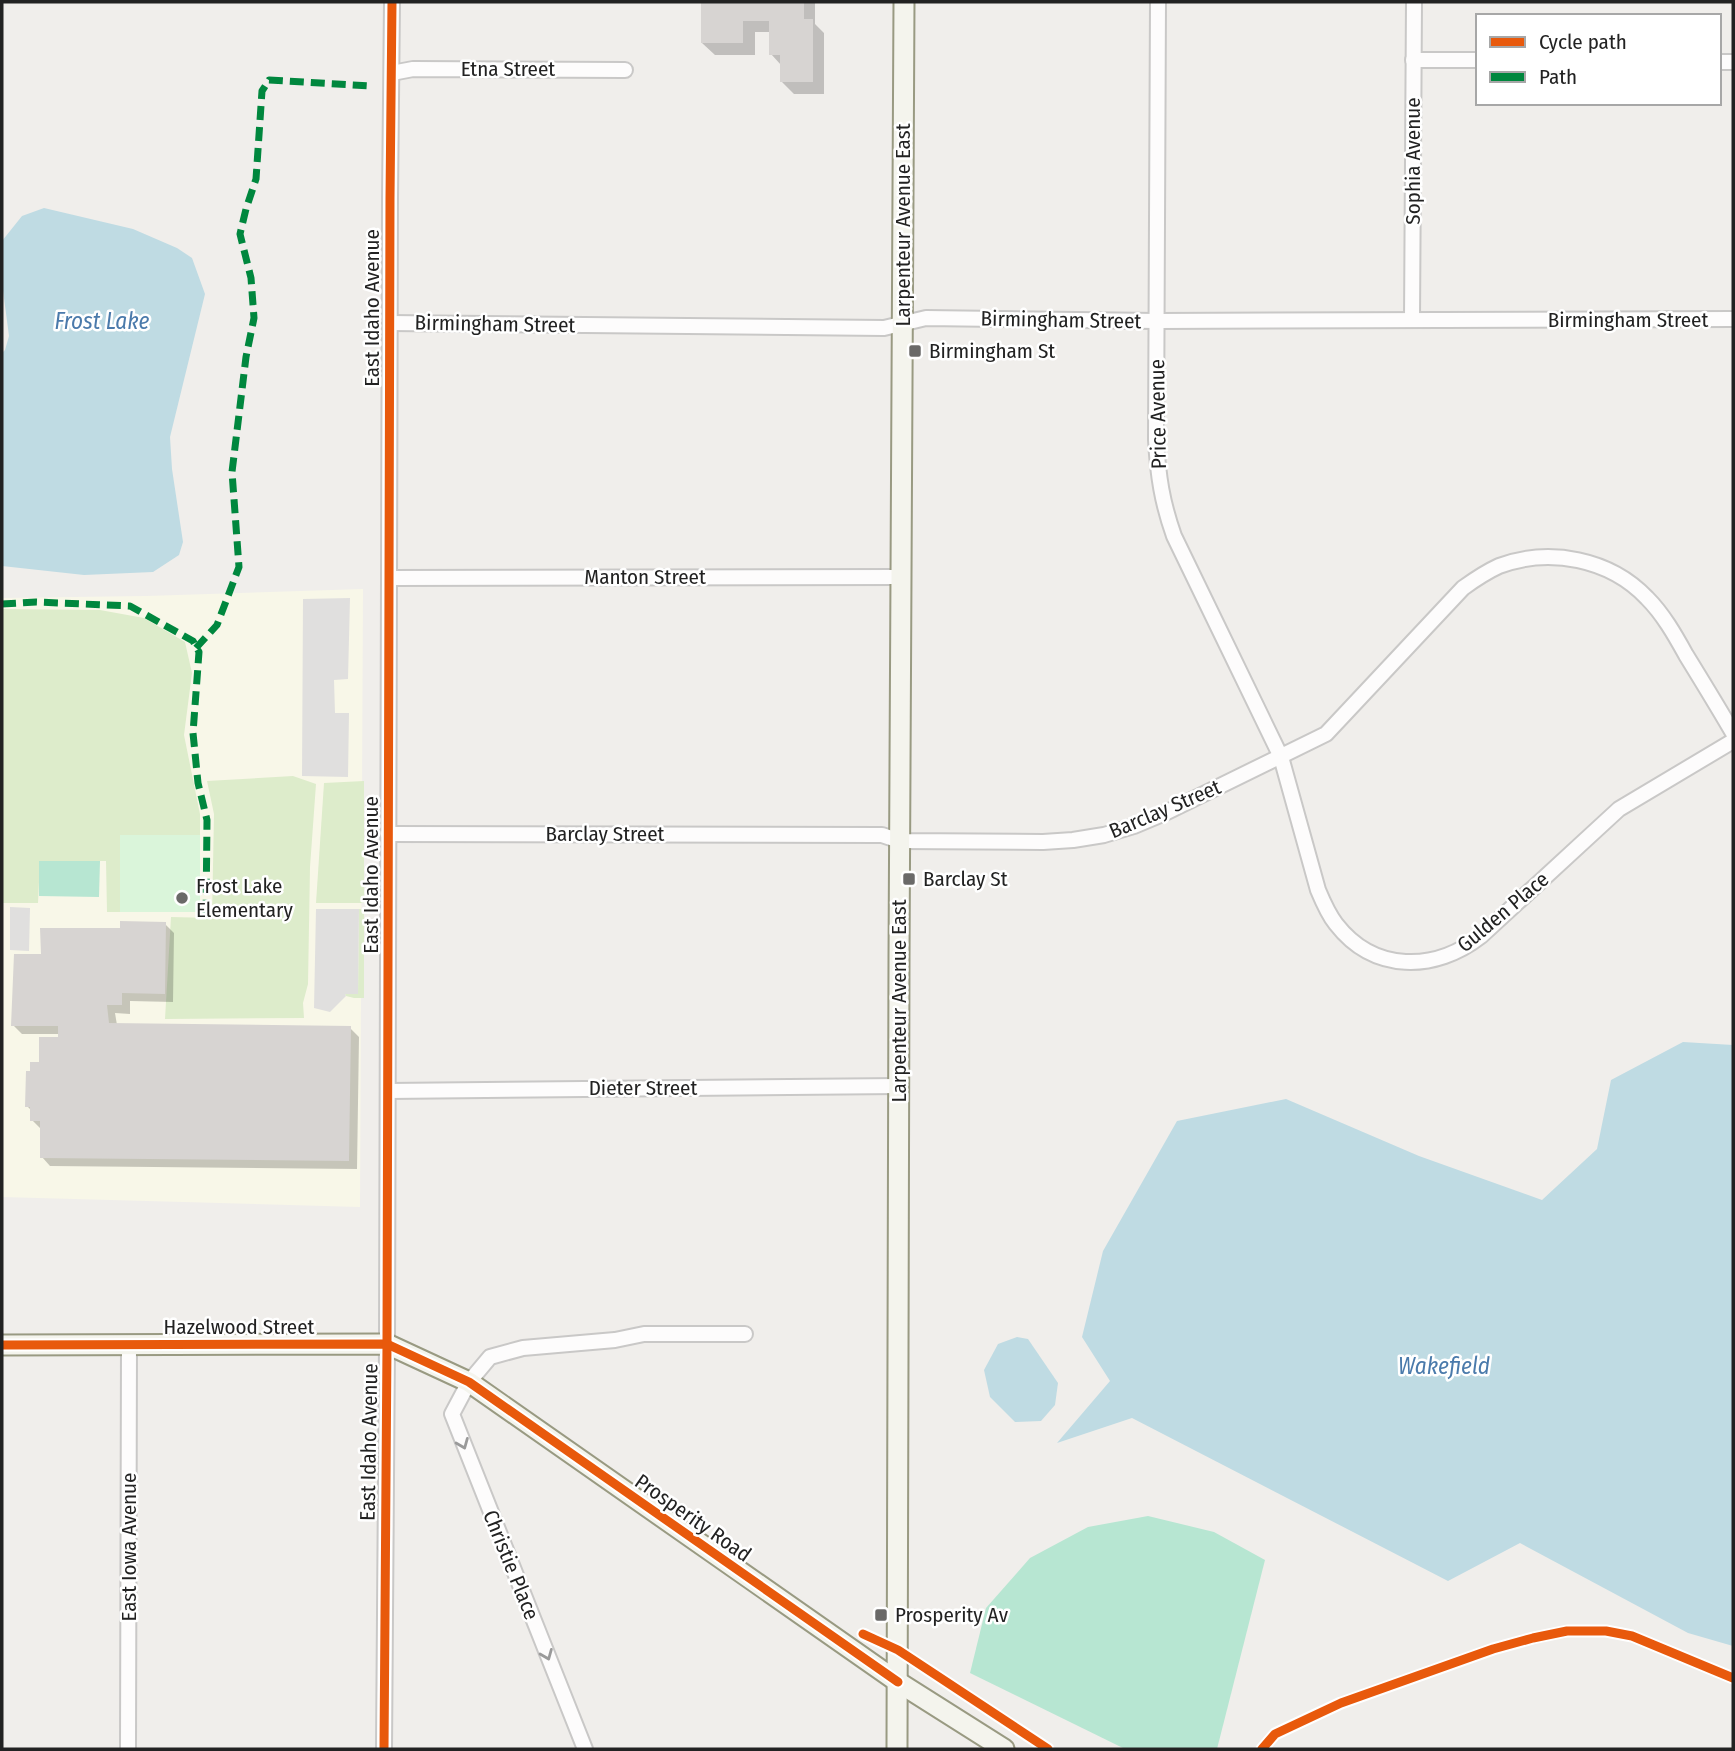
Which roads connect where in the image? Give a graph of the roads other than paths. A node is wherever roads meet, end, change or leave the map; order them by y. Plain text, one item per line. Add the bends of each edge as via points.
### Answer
1 (392, 2) edge
2 (904, 2) edge
3 (1158, 2) edge
4 (1414, 2) edge
5 (1413, 60) junction
6 (1476, 60) edge
7 (625, 70) dead end
8 (392, 73) junction
9 (1733, 319) edge
10 (1412, 320) junction
11 (1157, 321) junction
12 (390, 323) junction
13 (903, 323) junction
14 (902, 577) junction
15 (389, 578) junction
16 (1733, 733) edge
17 (1733, 741) edge
18 (1281, 757) junction
19 (388, 834) junction
20 (900, 841) junction
21 (899, 1086) junction
22 (388, 1091) junction
23 (745, 1334) dead end
24 (2, 1345) edge
25 (130, 1345) junction
26 (387, 1345) junction
27 (468, 1382) junction
28 (898, 1682) junction
29 (128, 1749) edge
30 (384, 1749) edge
31 (585, 1749) edge
32 (897, 1749) edge
33 (1004, 1749) edge

1 - 8 street, East Idaho Avenue
2 - 13 street, Larpenteur Avenue East
3 - 11 street, Price Avenue
4 - 5 street, Sophia Avenue
5 - 6 street
5 - 10 street, Sophia Avenue
7 - 8 street, Etna Street via 412,69
8 - 12 street, East Idaho Avenue
9 - 10 street, Birmingham Street
10 - 11 street, Birmingham Street
11 - 13 street, Birmingham Street via 926,317
11 - 18 street, Price Avenue via 1156,440 1164,507
12 - 13 street, Birmingham Street via 884,328
12 - 15 street, East Idaho Avenue
13 - 14 street, Larpenteur Avenue East
14 - 15 street, Manton Street
14 - 20 street, Larpenteur Avenue East
15 - 19 street, East Idaho Avenue
16 - 18 street, Barclay Street via 1667,623 1635,586 1603,568 1549,556 1500,566 1463,588 1326,734
17 - 18 street, Gulden Place via 1619,809 1468,946 1452,955 1416,962 1379,956 1335,923 1318,890
18 - 20 street, Barclay Street via 1134,827 1104,835 1043,842
19 - 20 street, Barclay Street via 882,835
19 - 22 street, East Idaho Avenue
20 - 21 street, Larpenteur Avenue East
21 - 22 street, Dieter Street
21 - 28 street, Larpenteur Avenue East
22 - 26 street, East Idaho Avenue
23 - 27 street via 644,1334 523,1348 490,1357
24 - 25 street, Hazelwood Street
25 - 26 street, Hazelwood Street
25 - 29 street, East Iowa Avenue
26 - 27 street, Hazelwood Street
26 - 30 street, East Idaho Avenue
27 - 28 street, Prosperity Road
27 -> 31 street, Christie Place via 452,1414
28 - 32 street, Larpenteur Avenue East
28 - 33 street, Prosperity Road

